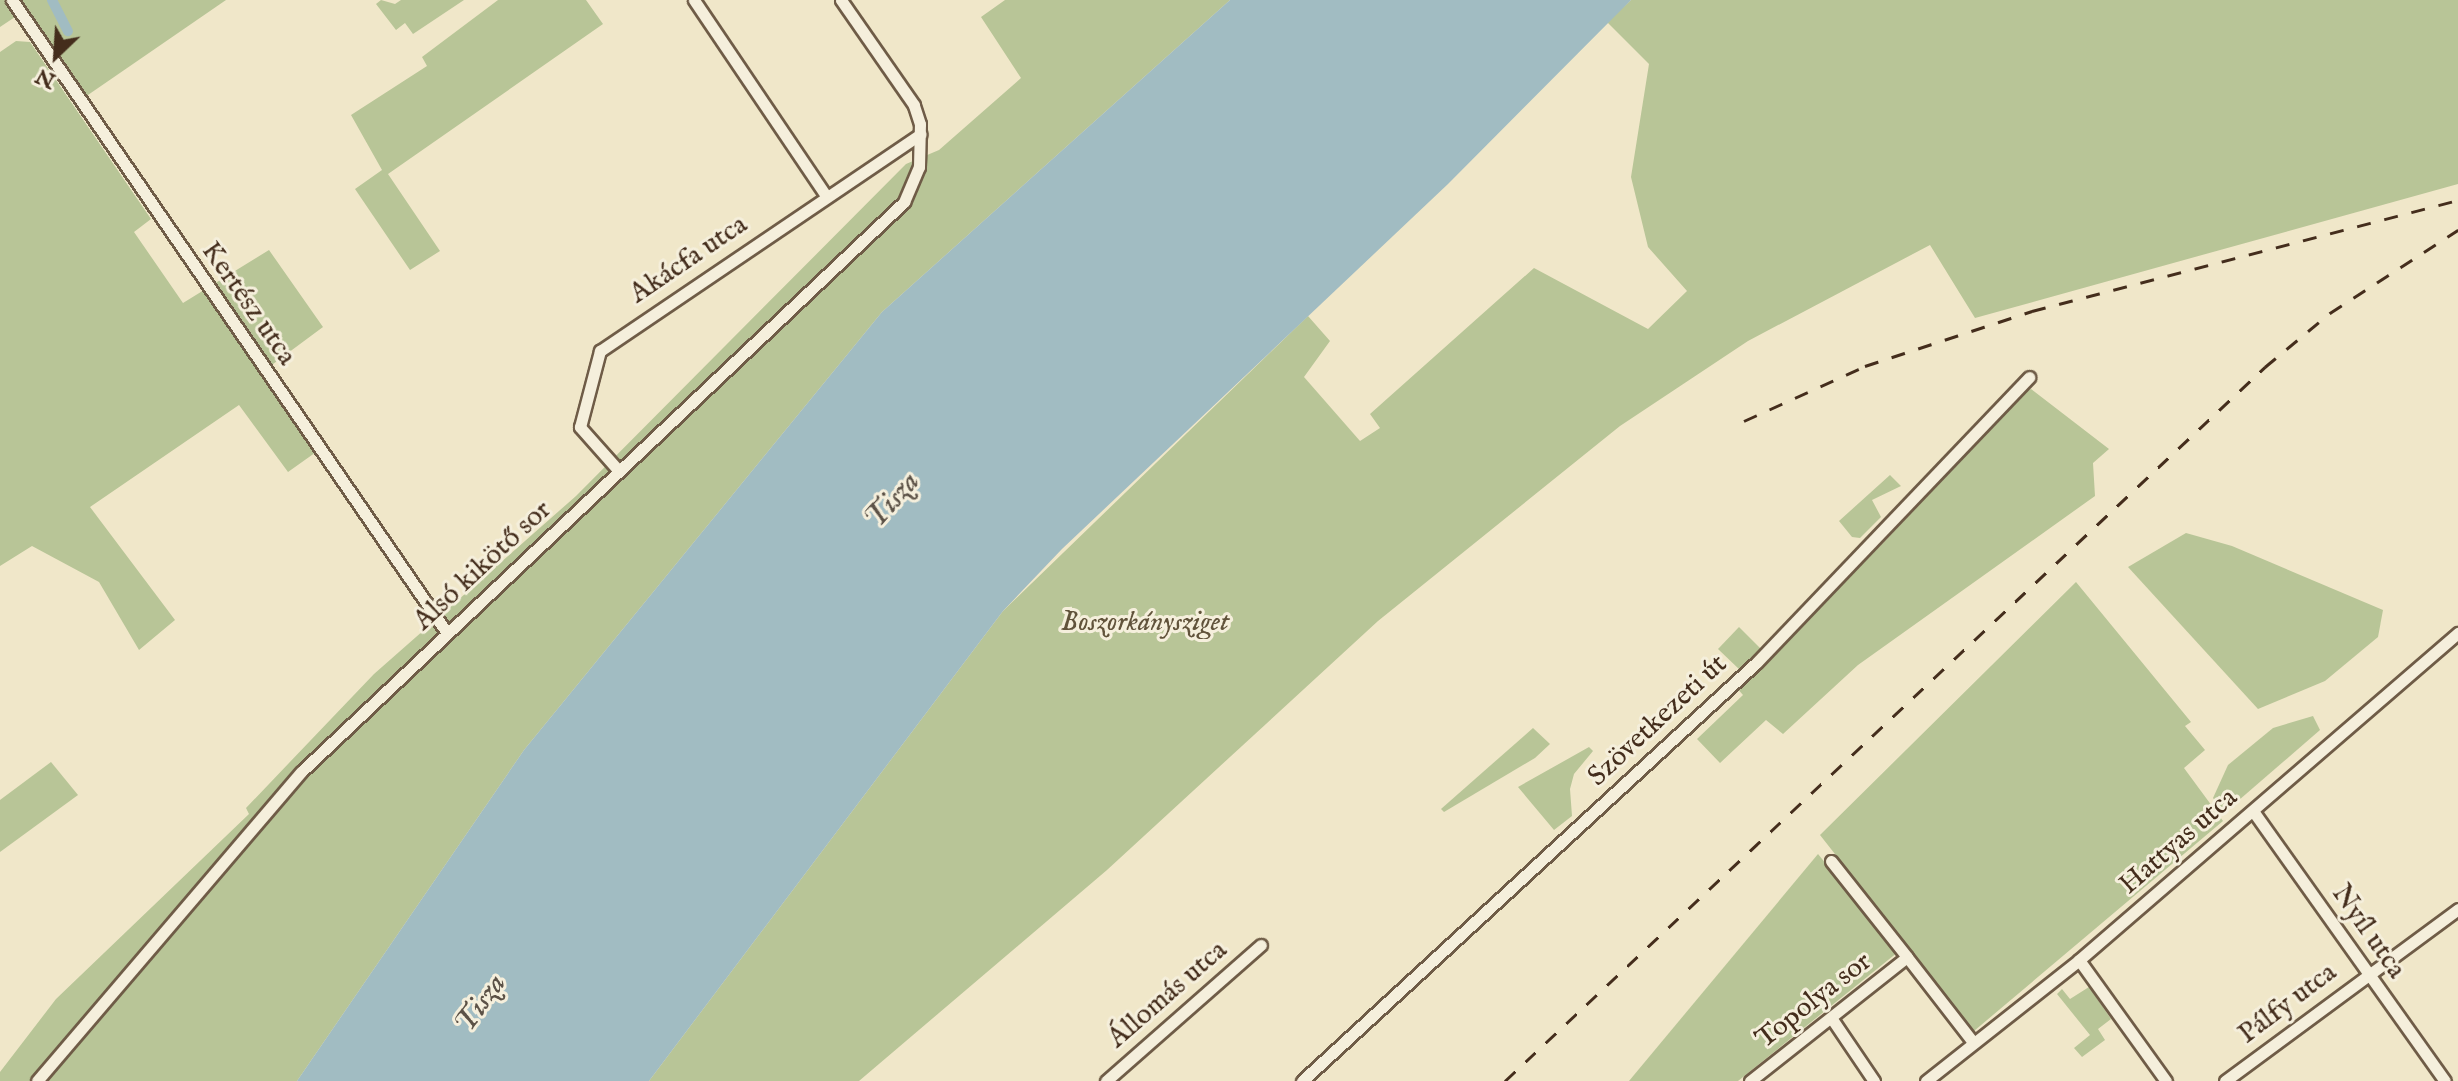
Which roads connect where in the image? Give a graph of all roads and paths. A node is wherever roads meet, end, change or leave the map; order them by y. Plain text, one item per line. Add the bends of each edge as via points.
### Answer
1 (12, 0) edge
2 (694, 0) edge
3 (841, 0) edge
4 (921, 134) junction
5 (826, 196) junction
6 (2029, 377) dead end
7 (619, 471) junction
8 (447, 633) junction
9 (2456, 639) edge
10 (2253, 811) junction
11 (1831, 861) dead end
12 (2458, 909) edge
13 (1261, 945) dead end
14 (1907, 957) junction
15 (2079, 960) junction
16 (2369, 974) junction
17 (1832, 1019) junction
18 (1973, 1042) junction
19 (37, 1081) edge
20 (1106, 1081) edge
21 (1302, 1081) edge
22 (1750, 1081) edge
23 (1874, 1081) edge
24 (1926, 1081) edge
25 (2166, 1081) edge
26 (2225, 1081) edge
27 (2445, 1081) edge

1 - 8 street, Kertész utca
2 - 5 street
3 - 4 street, Alsó kikötő sor via 914,105
4 - 5 street, Akácfa utca
4 - 7 street, Alsó kikötő sor via 919,167 904,202
5 - 7 street, Akácfa utca via 600,351 580,427
6 - 21 street, Szövetkezeti út via 1757,662
7 - 8 street, Alsó kikötő sor
8 - 19 street, Alsó kikötő sor via 301,772
9 - 10 street, Hattyas utca
10 - 15 street, Hattyas utca
10 - 16 street, Nyíl utca
11 - 14 street, Topolya sor
12 - 16 street, Pálfy utca
13 - 20 street, Állomás utca
14 - 17 street, Topolya sor
14 - 18 street, Topolya sor
15 - 18 street, Hattyas utca
15 - 25 street
16 - 26 street, Pálfy utca
16 - 27 street, Nyíl utca
17 - 22 street, Topolya sor
17 - 23 street
18 - 24 street, Hattyas utca

